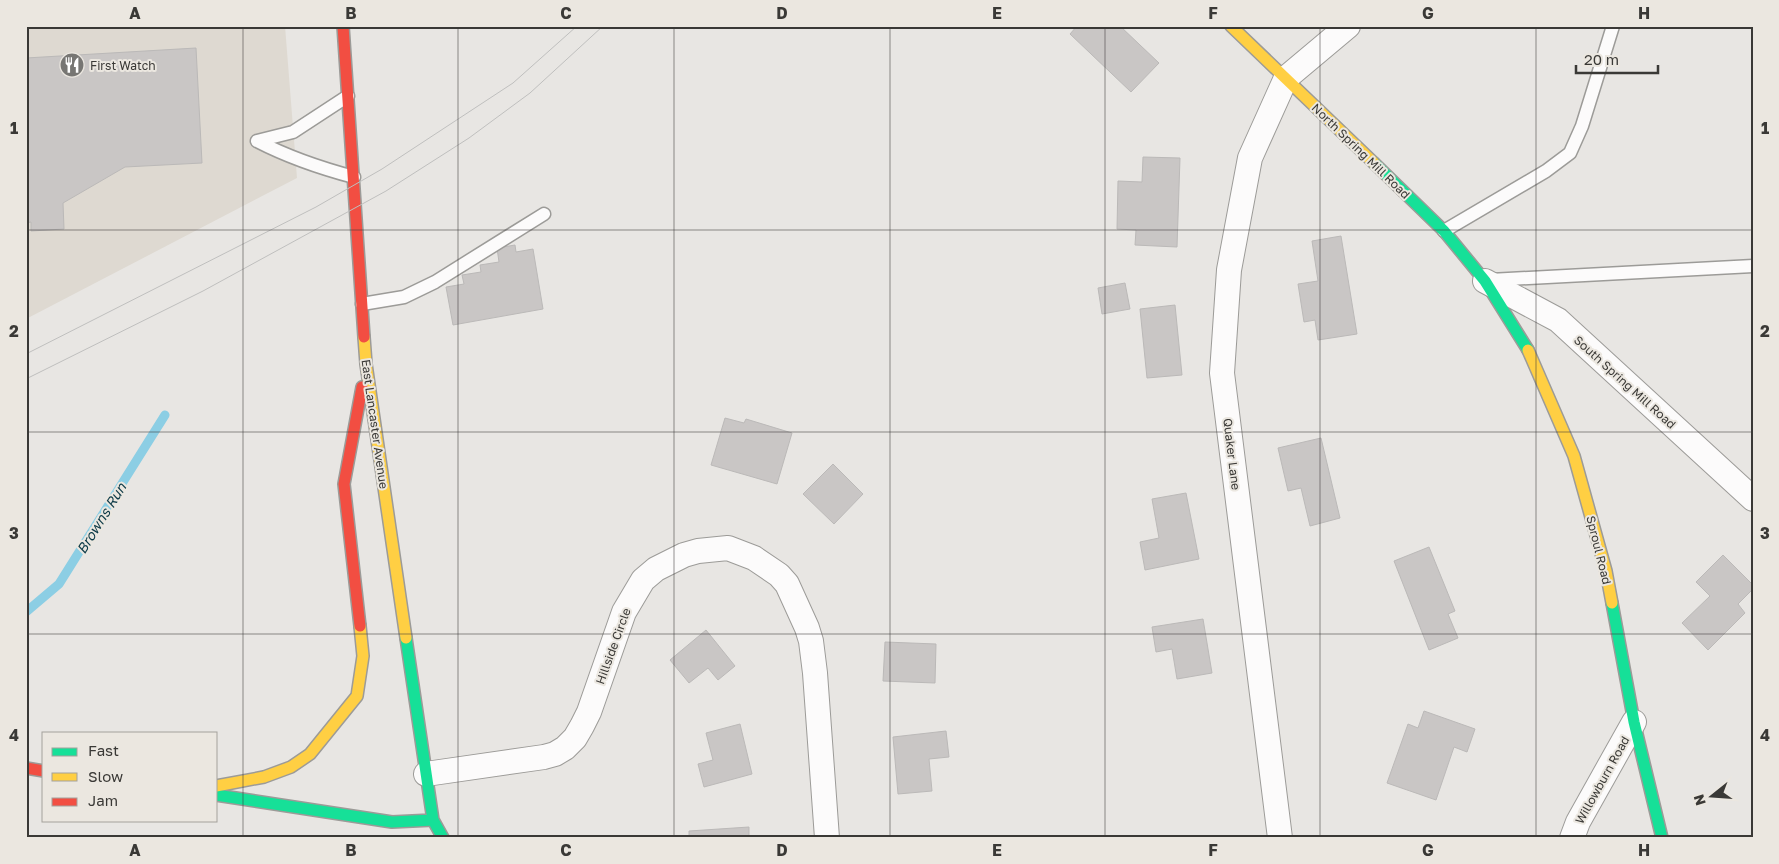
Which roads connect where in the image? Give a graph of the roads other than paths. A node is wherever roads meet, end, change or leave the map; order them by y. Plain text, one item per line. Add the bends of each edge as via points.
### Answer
1 (343, 26) edge
2 (1231, 26) edge
3 (1348, 26) edge
4 (1613, 26) edge
5 (1286, 78) junction
6 (348, 96) junction
7 (354, 177) junction
8 (544, 214) dead end
9 (1444, 231) junction
10 (1753, 266) edge
11 (1485, 281) junction
12 (362, 304) junction
13 (366, 364) junction
14 (1753, 499) edge
15 (1634, 722) junction
16 (26, 768) edge
17 (42, 771) edge
18 (426, 774) junction
19 (218, 786) edge
20 (218, 796) edge
21 (433, 820) junction
22 (428, 838) edge
23 (443, 838) edge
24 (827, 838) edge
25 (1280, 838) edge
26 (1572, 838) edge
27 (1662, 838) edge

1 - 6 main road, East Lancaster Avenue
2 - 5 main road, North Spring Mill Road
3 - 5 street
4 - 9 lane via 1582,126 1570,153 1546,171
5 - 9 main road, North Spring Mill Road
5 - 25 street, Quaker Lane via 1250,158 1229,270 1222,372
6 - 7 main road, East Lancaster Avenue
6 - 7 lane via 293,132 257,141 323,169
7 - 12 main road, East Lancaster Avenue
8 - 12 lane via 435,282 404,297
9 - 11 main road, North Spring Mill Road
10 - 11 lane
11 - 14 street, South Spring Mill Road via 1558,320
11 - 15 main road, Sproul Road via 1531,355 1574,456 1606,571
12 - 13 main road, East Lancaster Avenue
13 - 18 main road, East Lancaster Avenue
13 - 19 main road via 344,484 363,656 357,696 310,754 291,767 264,777
15 - 26 street, Willowburn Road
15 - 27 main road, Sproul Road
16 - 17 main road
18 - 21 main road, East Lancaster Avenue
18 - 24 street, Hillside Circle via 544,757 565,748 589,712 624,612 643,580 656,569 684,555 728,548 754,558 779,575 791,591 807,628 816,673
20 - 21 main road via 392,822
21 - 22 main road, East Lancaster Avenue
21 - 23 main road, East Lancaster Avenue

